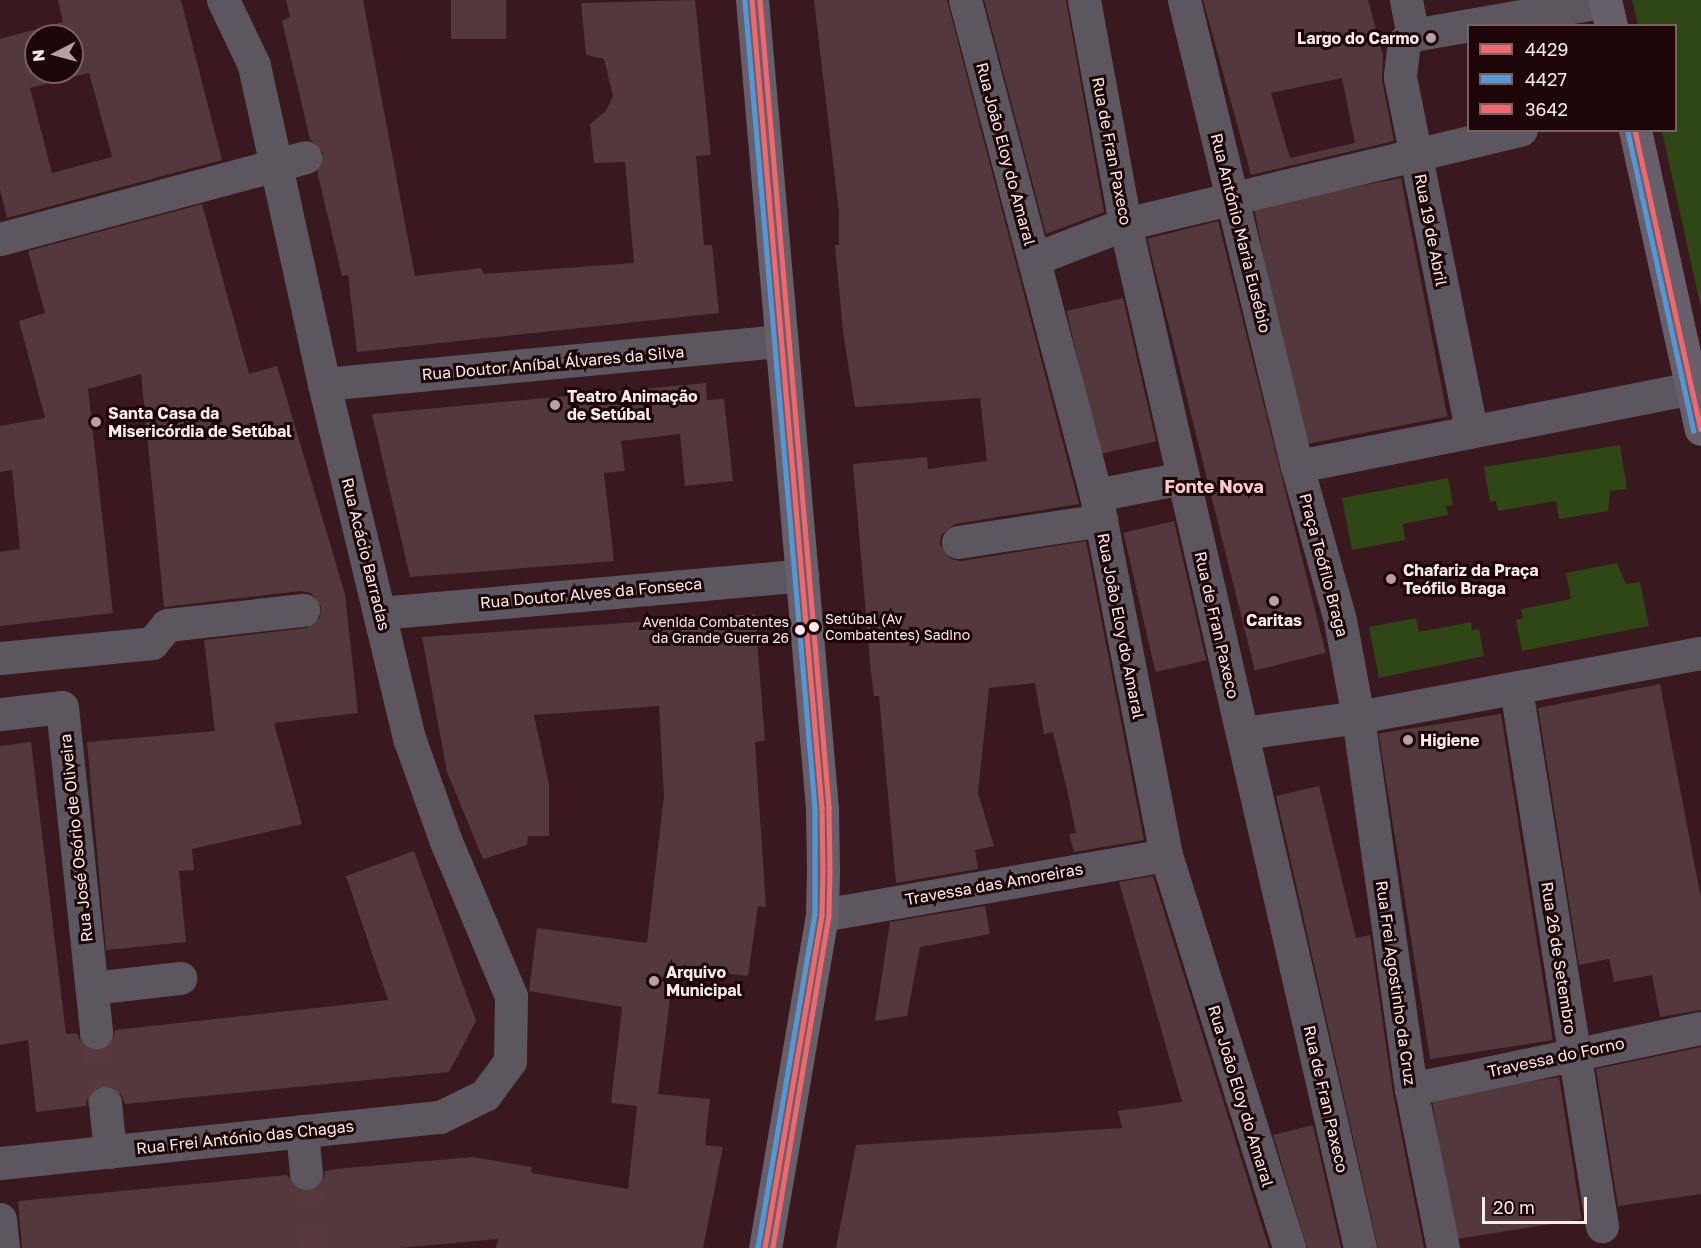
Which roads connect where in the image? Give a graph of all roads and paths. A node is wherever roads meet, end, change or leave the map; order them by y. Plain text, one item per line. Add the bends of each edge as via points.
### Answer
1 (223, 0) edge
2 (247, 0) edge
3 (752, 0) edge
4 (965, 0) edge
5 (1084, 0) edge
6 (1184, 0) edge
7 (1406, 0) edge
8 (1605, 0) edge
9 (1473, 24) edge
10 (1611, 24) edge
11 (1467, 25) edge
12 (1413, 35) junction
13 (254, 64) junction
14 (1513, 132) edge
15 (1635, 132) edge
16 (1416, 156) junction
17 (305, 157) dead end
18 (274, 165) junction
19 (1232, 197) junction
20 (1125, 224) junction
21 (0, 239) edge
22 (1034, 259) junction
23 (782, 341) junction
24 (324, 384) junction
25 (1692, 387) junction
26 (1471, 429) junction
27 (1701, 429) edge
28 (1297, 466) junction
29 (1183, 478) junction
30 (1099, 507) junction
31 (958, 542) dead end
32 (802, 575) junction
33 (303, 610) dead end
34 (381, 613) junction
35 (1701, 653) edge
36 (0, 658) edge
37 (1516, 689) junction
38 (0, 714) edge
39 (1358, 717) junction
40 (1243, 733) junction
41 (1166, 855) junction
42 (822, 915) junction
43 (180, 978) dead end
44 (92, 988) junction
45 (1701, 1028) edge
46 (96, 1032) tunnel mouth
47 (1574, 1053) junction
48 (1411, 1089) junction
49 (484, 1095) joint
50 (105, 1103) tunnel mouth
51 (302, 1131) junction
52 (110, 1152) junction
53 (0, 1163) edge
54 (306, 1173) tunnel mouth
55 (0, 1219) edge
56 (1602, 1226) dead end
57 (3, 1248) edge
58 (765, 1248) edge
59 (1288, 1248) edge
60 (1360, 1248) edge
61 (1443, 1248) edge

1 - 13 street, Rua Acácio Barradas
2 - 13 street via 266,61
3 - 23 main road
4 - 22 street, Rua João Eloy do Amaral
5 - 20 street, Rua de Fran Paxeco
6 - 19 street, Rua António Maria Eusébio
7 - 12 street
8 - 9 street
8 - 10 main road
11 - 12 street
12 - 16 street, Rua 19 de Abril via 1404,42 1400,77
13 - 18 street, Rua Acácio Barradas
14 - 16 street
15 - 25 main road
16 - 19 street
16 - 26 street, Rua 19 de Abril
17 - 18 street
18 - 21 street
18 - 24 street, Rua Acácio Barradas
19 - 20 street
19 - 28 street, Rua António Maria Eusébio
20 - 22 street
20 - 29 street, Rua de Fran Paxeco
22 - 30 street, Rua João Eloy do Amaral
23 - 24 street, Rua Doutor Aníbal Álvares da Silva
23 - 32 main road
24 - 34 street, Rua Acácio Barradas
25 - 26 street
25 - 27 main road
26 - 28 street
28 - 39 street, Praça Teófilo Braga via 1338,609
29 - 30 street
29 - 40 street, Rua de Fran Paxeco
30 - 31 street
30 - 41 street, Rua João Eloy do Amaral
32 - 34 street, Rua Doutor Alves da Fonseca
32 - 42 main road via 822,808
33 - 36 street via 167,625 152,643
34 - 49 street, Rua Acácio Barradas via 410,738 445,839 511,996 510,1061
35 - 37 street
37 - 39 street
37 - 47 street, Rua 26 de Setembro
38 - 44 street, Rua José Osório de Oliveira via 62,707
39 - 40 street
39 - 48 street, Rua Frei Agostinho da Cruz
40 - 60 street, Rua de Fran Paxeco
41 - 42 street, Travessa das Amoreiras
41 - 59 street, Rua João Eloy do Amaral
42 - 58 main road
43 - 44 street
44 - 46 street, Rua José Osório de Oliveira
45 - 47 street, Travessa do Forno
47 - 48 street, Travessa do Forno
47 - 56 street, Rua 26 de Setembro
48 - 61 street, Rua Frei Agostinho da Cruz
49 - 51 street, Rua Frei António das Chagas via 440,1117
50 - 52 street
51 - 52 street, Rua Frei António das Chagas
51 - 54 street
52 - 53 street, Rua Frei António das Chagas
55 - 57 street

